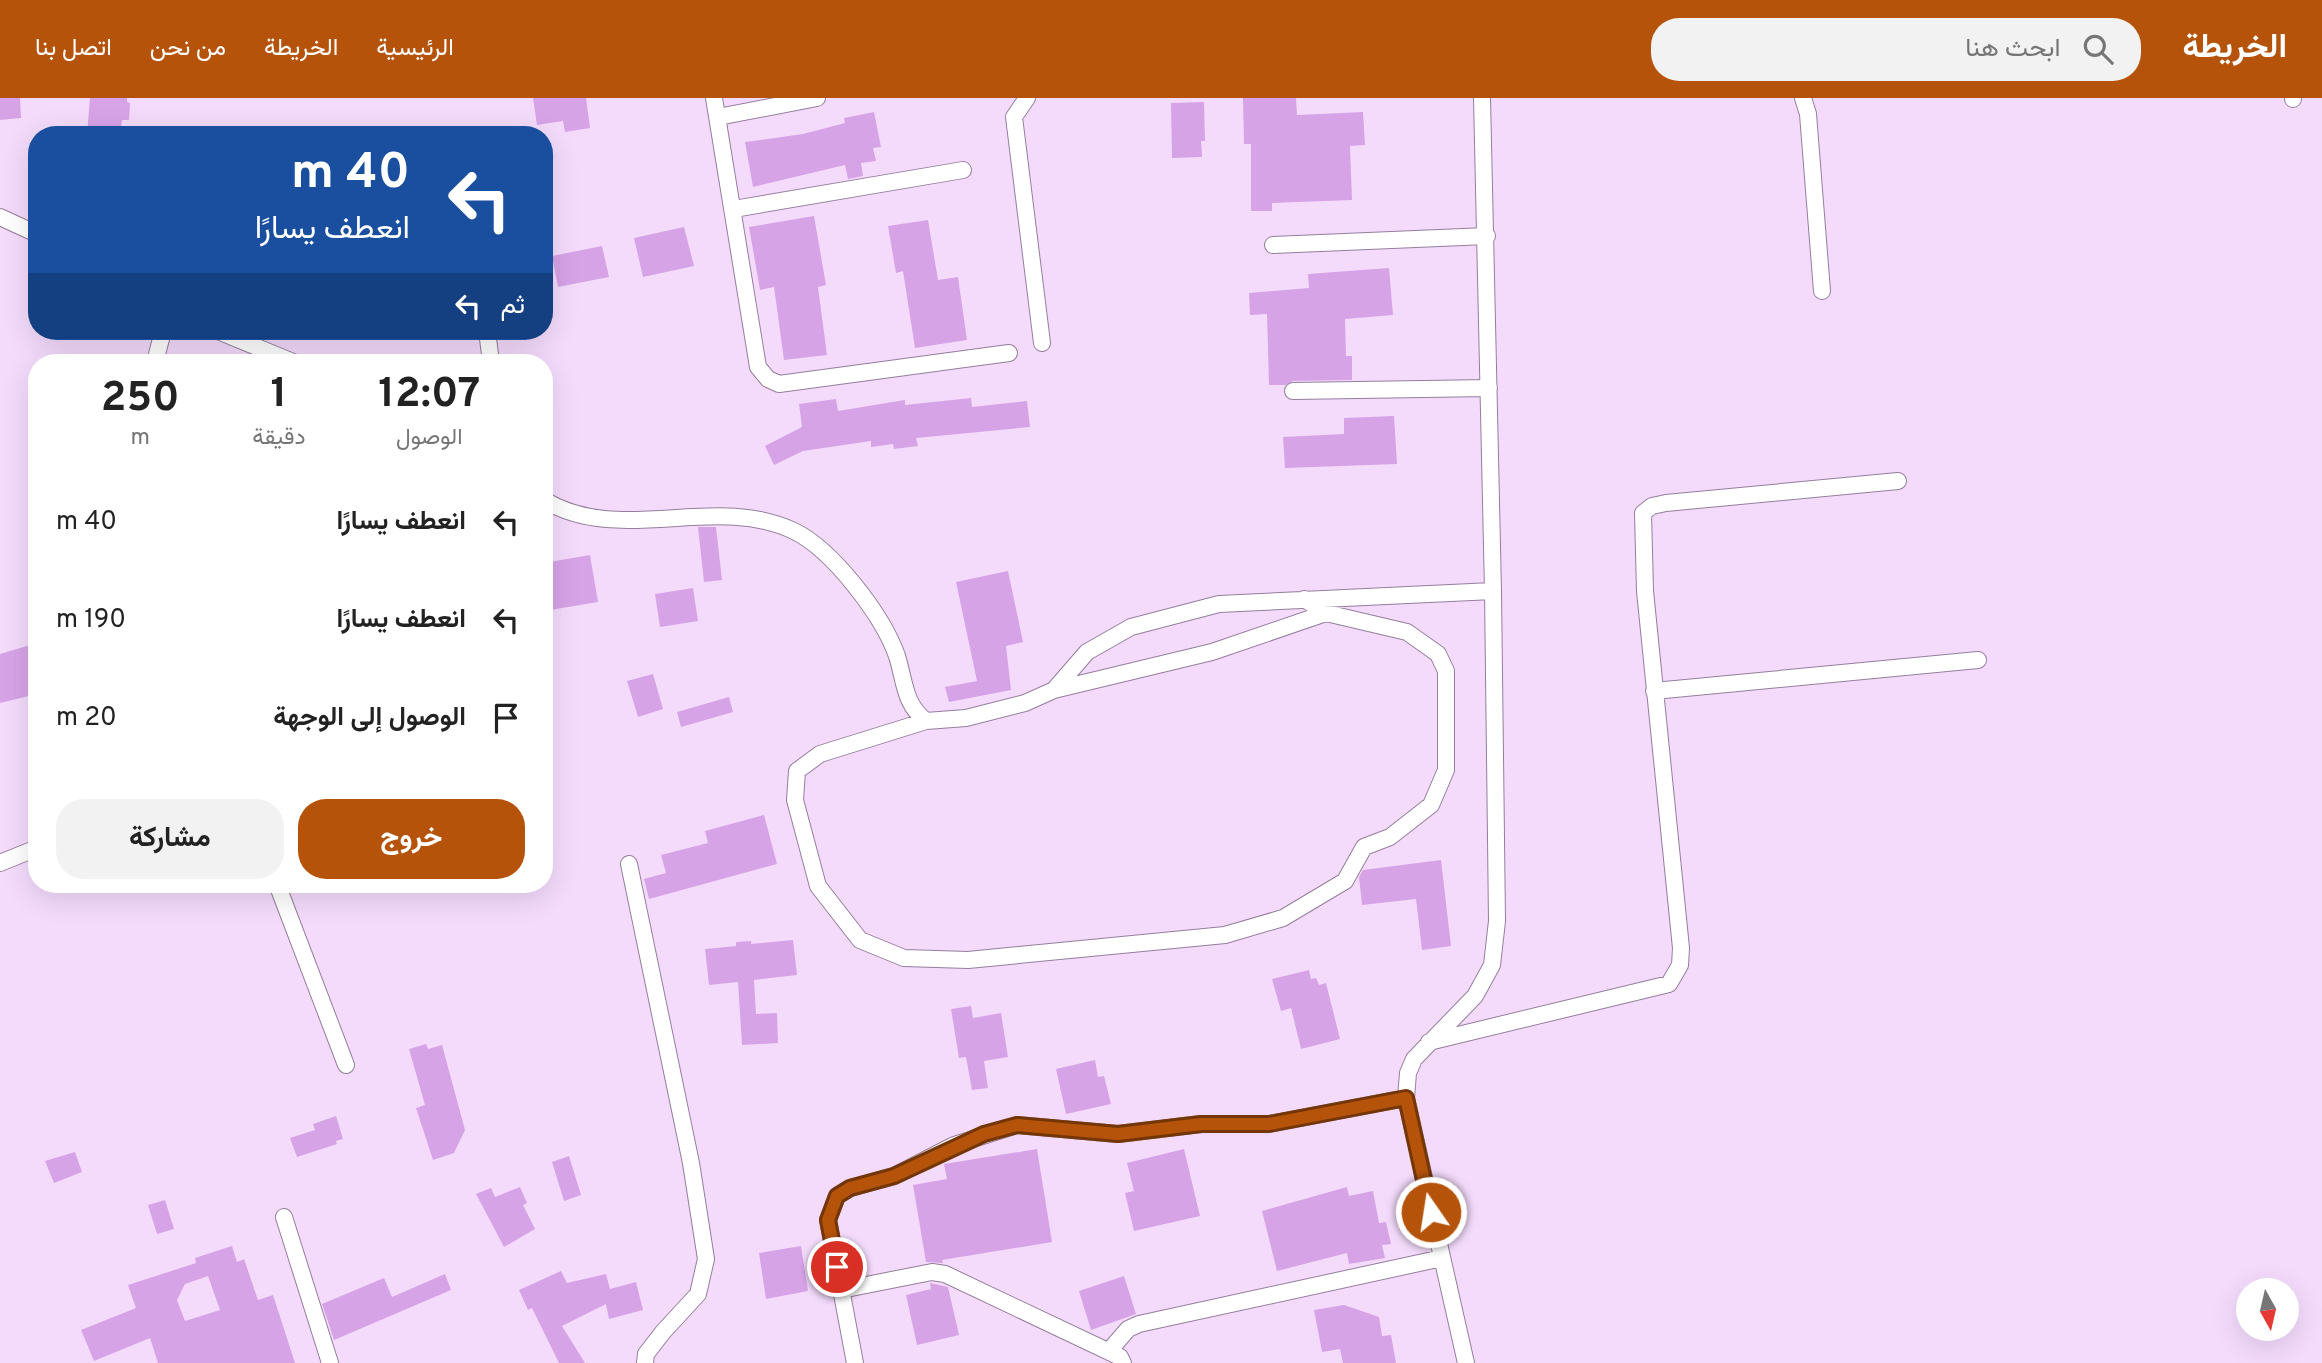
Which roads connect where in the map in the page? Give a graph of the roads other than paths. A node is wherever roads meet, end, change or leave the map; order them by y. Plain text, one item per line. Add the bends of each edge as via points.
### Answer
1 (714, 98) edge
2 (817, 98) edge
3 (1027, 98) edge
4 (1482, 98) edge
5 (1803, 98) edge
6 (718, 117) junction
7 (963, 170) dead end
8 (734, 209) junction
9 (0, 217) edge
10 (28, 230) edge
11 (1487, 236) junction
12 (1273, 245) dead end
13 (1822, 291) dead end
14 (240, 340) edge
15 (1042, 343) dead end
16 (274, 354) edge
17 (1009, 354) dead end
18 (1489, 388) junction
19 (1293, 391) dead end
20 (1898, 481) dead end
21 (553, 502) edge
22 (1493, 591) junction
23 (1304, 599) junction
24 (1326, 613) junction
25 (1978, 660) dead end
26 (1055, 690) junction
27 (1654, 691) junction
28 (926, 722) junction
29 (28, 852) edge
30 (0, 863) edge
31 (629, 864) dead end
32 (280, 893) edge
33 (1429, 1042) junction
34 (346, 1065) dead end
35 (1406, 1098) junction
36 (284, 1217) dead end
37 (1442, 1258) junction
38 (841, 1290) junction
39 (1109, 1351) junction
40 (330, 1363) edge
41 (645, 1363) edge
42 (855, 1363) edge
43 (1124, 1363) edge
44 (1466, 1363) edge

1 - 6 street
2 - 6 street
3 - 15 street via 1014,117
4 - 11 street
5 - 13 street via 1809,123
6 - 8 street
7 - 8 street
8 - 17 street via 758,367 768,379 779,384
9 - 10 street
11 - 12 street
11 - 18 street
14 - 16 street
18 - 19 street
18 - 22 street
20 - 27 street via 1666,503 1643,513
21 - 28 street via 613,520 704,515 768,522 796,532 839,568 867,600 896,655 908,704
22 - 23 street
22 - 33 street via 1497,921 1492,965 1475,996
23 - 24 street
23 - 26 street via 1219,604 1131,627 1087,652
24 - 26 street via 1212,652
24 - 28 street via 1407,632 1438,654 1446,671 1446,770 1431,804 1390,837 1364,847 1338,887 1283,918 1225,935 968,960 904,958 860,940 818,886 796,800 797,771 820,754
25 - 27 street
26 - 28 street via 966,718
27 - 33 street via 1681,948 1675,977 1657,988
29 - 30 street
31 - 41 street via 691,1163 706,1259 698,1294 646,1354
32 - 34 street
33 - 35 street via 1408,1073
35 - 37 street
35 - 38 street via 1269,1124 1201,1124 1118,1134 1017,1125 984,1134 894,1176 837,1196 828,1220
36 - 40 street
37 - 39 street via 1139,1324 1128,1329
37 - 44 street
38 - 39 street via 932,1272 945,1274
38 - 42 street
39 - 43 street

